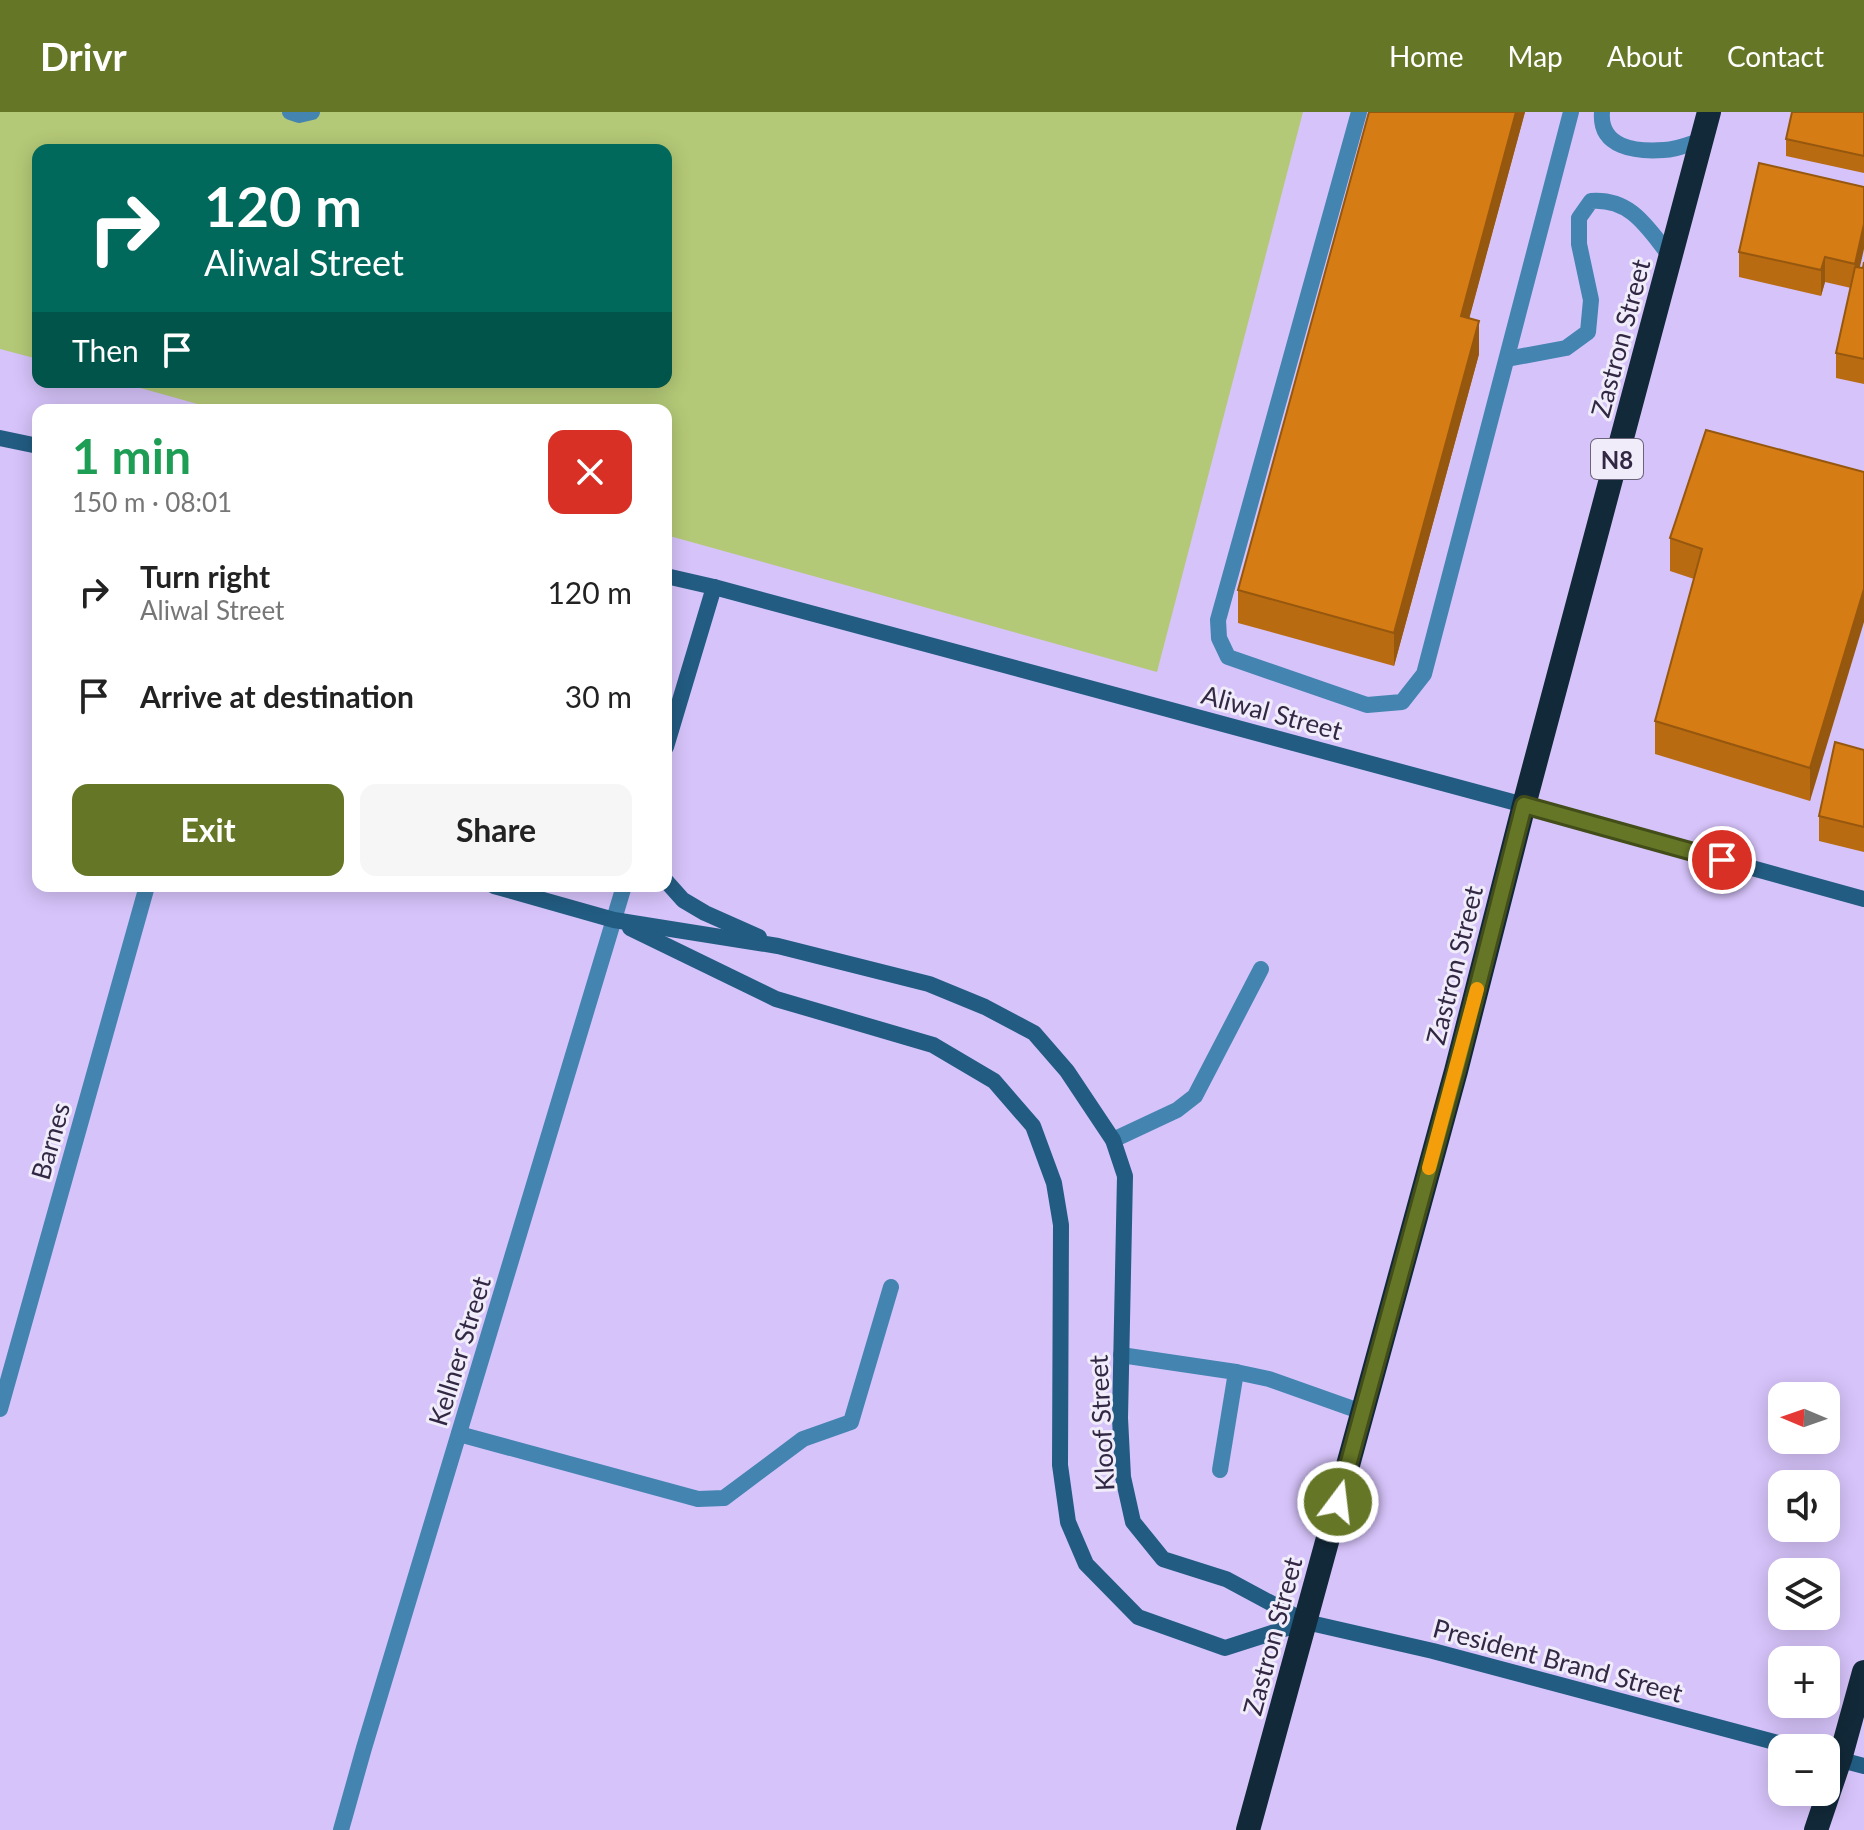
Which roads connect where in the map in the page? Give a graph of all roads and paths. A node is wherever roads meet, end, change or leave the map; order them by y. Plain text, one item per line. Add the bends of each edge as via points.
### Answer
1 (290, 112) edge
2 (312, 112) edge
3 (1359, 112) edge
4 (1571, 112) edge
5 (1602, 112) edge
6 (1709, 112) edge
7 (1702, 140) junction
8 (1671, 257) junction
9 (1507, 359) junction
10 (6, 440) edge
11 (32, 447) edge
12 (672, 577) edge
13 (714, 587) junction
14 (672, 727) edge
15 (1524, 805) junction
16 (672, 888) edge
17 (145, 892) edge
18 (515, 892) edge
19 (622, 892) edge
20 (1864, 899) edge
21 (614, 920) junction
22 (778, 946) junction
23 (1261, 969) dead end
24 (1113, 1140) junction
25 (891, 1287) dead end
26 (1121, 1355) junction
27 (1236, 1372) junction
28 (0, 1409) edge
29 (1362, 1412) junction
30 (459, 1434) junction
31 (1220, 1470) dead end
32 (1306, 1622) junction
33 (1864, 1672) edge
34 (1840, 1738) edge
35 (1768, 1740) edge
36 (1840, 1759) edge
37 (1864, 1766) edge
38 (1822, 1806) edge
39 (341, 1830) edge
40 (1248, 1830) edge
41 (1816, 1830) edge

1 - 2 street
3 - 9 street via 1218,620 1228,657 1367,705 1402,702 1424,674
4 - 9 street
5 - 7 street via 1609,138 1628,149 1666,150
6 - 7 highway, Zastron Street / N8
7 - 8 highway, Zastron Street / N8
8 - 9 street via 1637,215 1608,200 1591,201 1579,218 1591,300 1588,332 1566,348
8 - 15 highway, Zastron Street / N8
10 - 11 main road
12 - 13 main road, Aliwal Street
13 - 14 main road
13 - 15 main road, Aliwal Street
15 - 20 main road, Aliwal Street
15 - 29 highway, Zastron Street / N8
16 - 22 main road via 705,913
17 - 28 street, Barnes
18 - 21 main road
19 - 21 street, Kellner Street
21 - 22 main road, Kloof Street
21 - 30 street, Kellner Street
21 - 32 main road, Kloof Street via 776,999 933,1045 994,1081 1033,1126 1054,1183 1061,1225 1060,1465 1068,1522 1086,1564 1138,1617 1225,1648
22 - 24 main road, Kloof Street via 929,984 1034,1033
23 - 24 street via 1195,1096
24 - 26 main road, Kloof Street via 1125,1176
25 - 30 street via 851,1422 803,1439 724,1498 698,1499
26 - 27 street
26 - 32 main road, Kloof Street via 1123,1477 1133,1522 1163,1559 1226,1579
27 - 29 street
27 - 31 street
29 - 32 highway, Zastron Street / N8
30 - 39 street, Kellner Street
32 - 35 main road, President Brand Street
32 - 40 highway, Zastron Street / N8
33 - 34 highway
36 - 37 main road
38 - 41 highway

